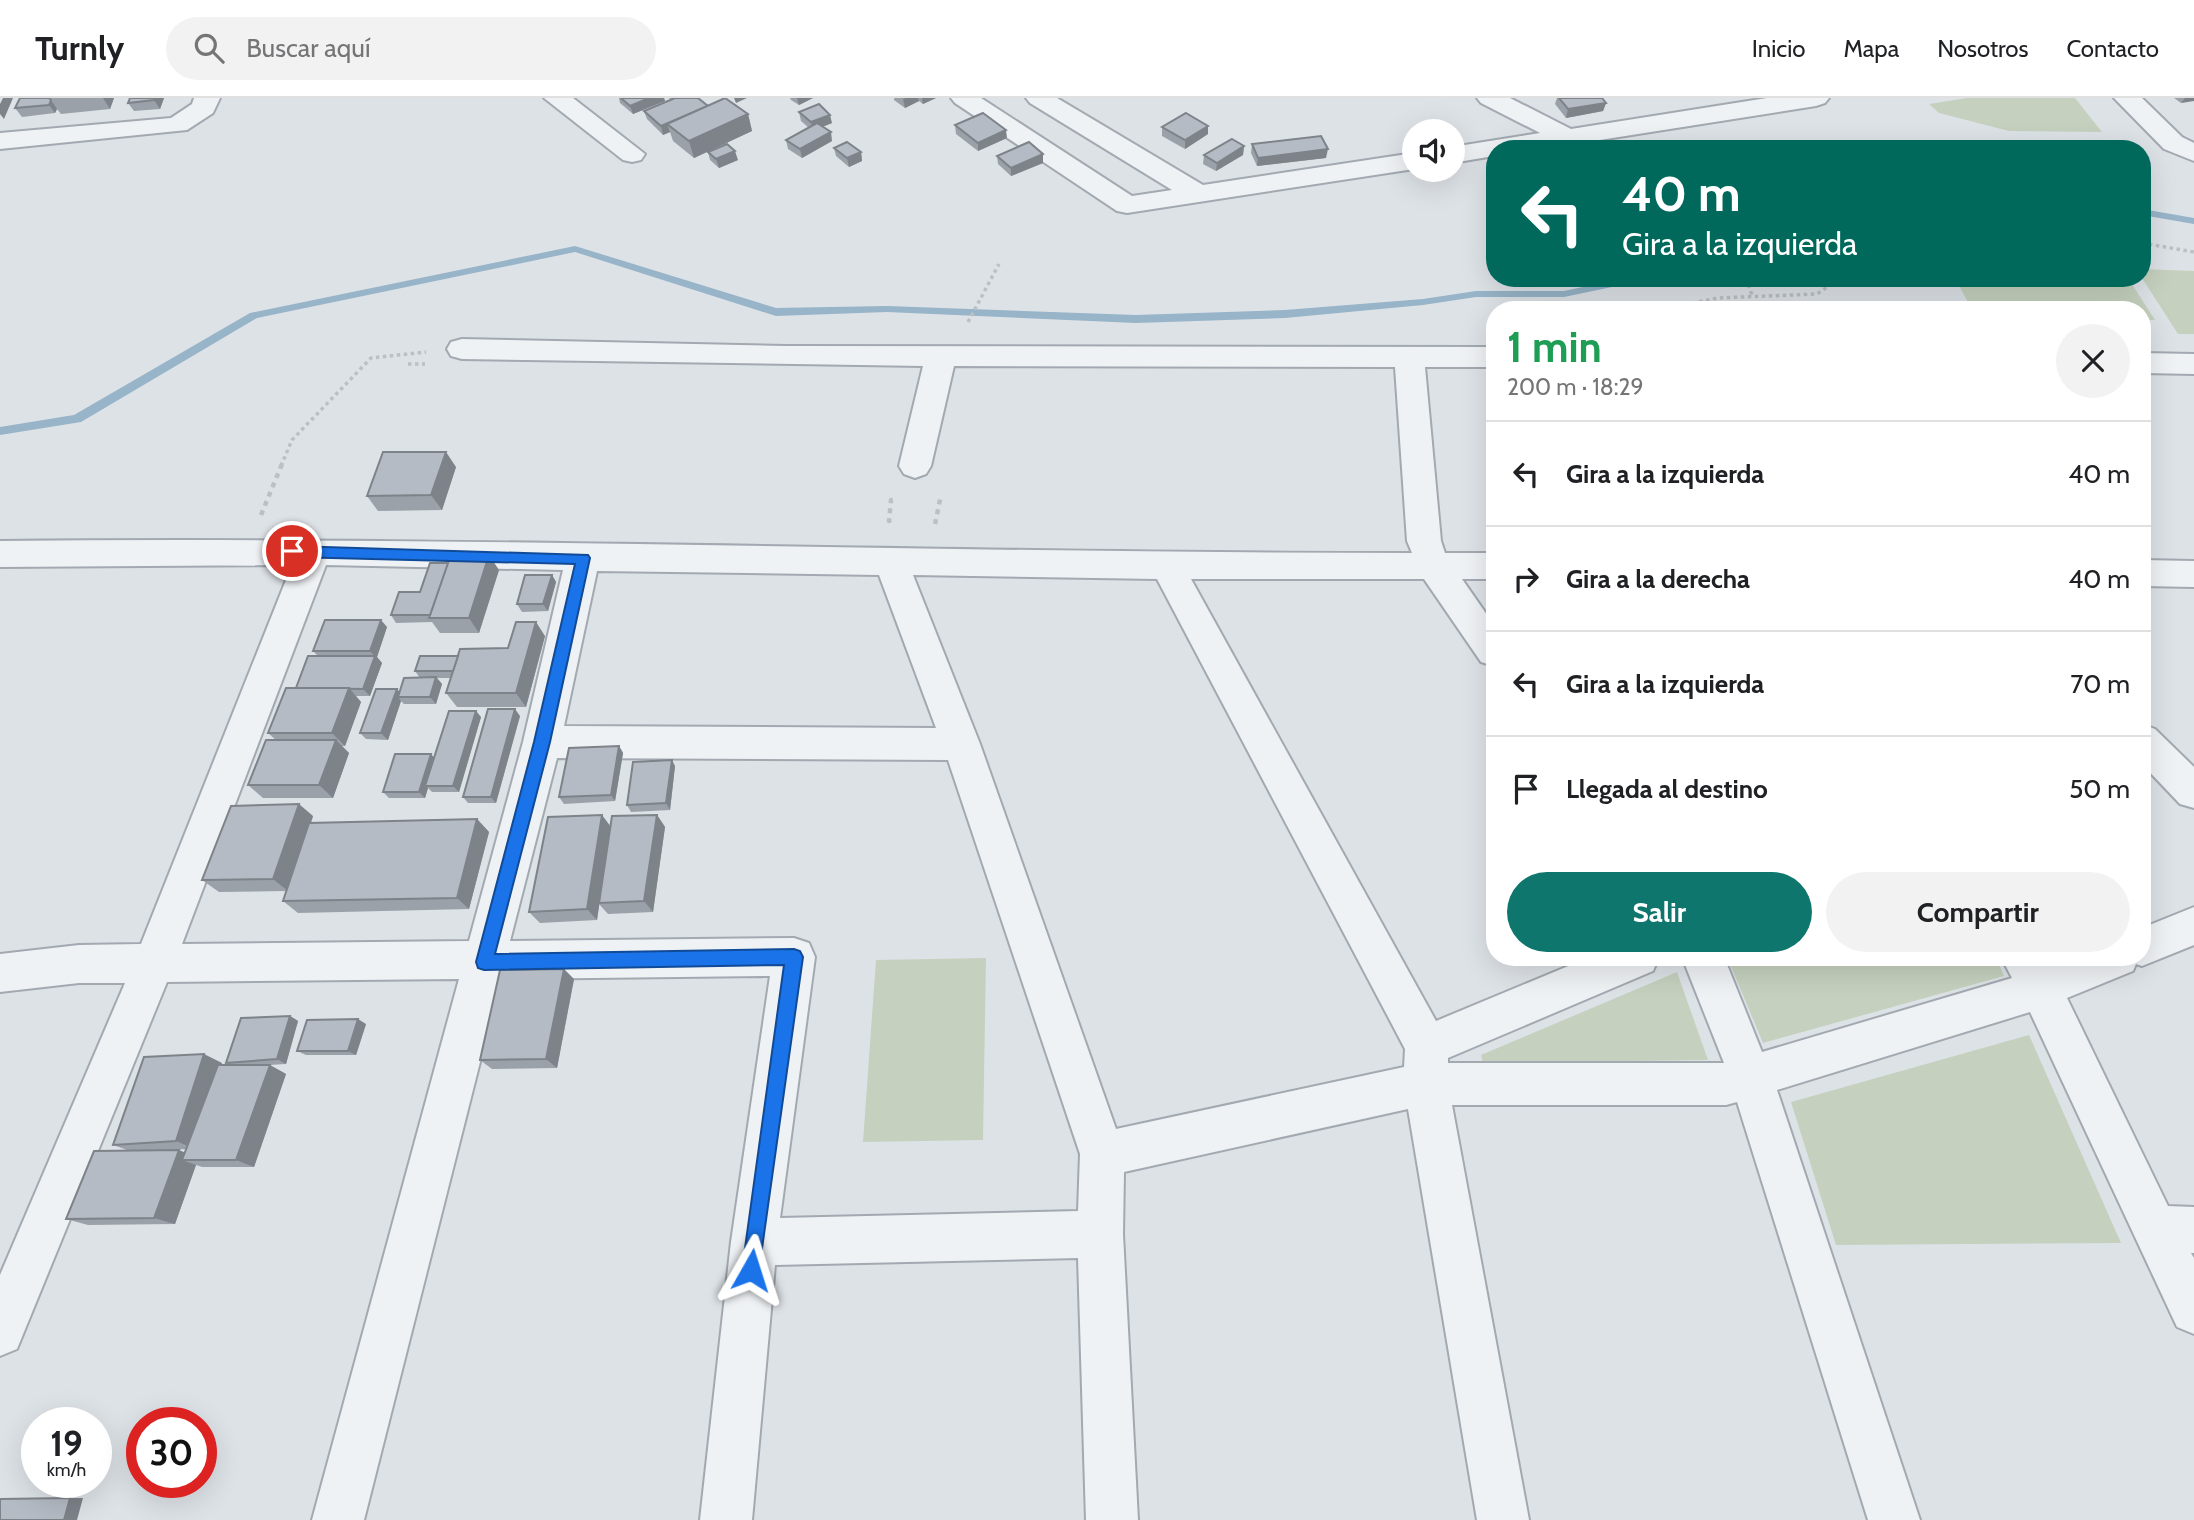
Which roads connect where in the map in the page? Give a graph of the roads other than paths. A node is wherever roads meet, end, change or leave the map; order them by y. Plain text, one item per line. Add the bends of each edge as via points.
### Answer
1 (207, 98) edge
2 (557, 98) edge
3 (964, 98) edge
4 (1039, 98) edge
5 (1490, 98) edge
6 (1816, 98) edge
7 (2127, 98) edge
8 (1568, 137) junction
9 (1549, 140) edge
10 (0, 141) edge
11 (1486, 150) edge
12 (1465, 153) edge
13 (2194, 153) edge
14 (632, 154) dead end
15 (1402, 163) edge
16 (1198, 194) junction
17 (462, 349) road end
18 (941, 356) junction
19 (1409, 357) junction
20 (1486, 357) edge
21 (2151, 363) edge
22 (2194, 363) edge
23 (915, 466) dead end
24 (314, 552) junction
25 (0, 554) edge
26 (583, 558) junction
27 (891, 562) junction
28 (1433, 565) junction
29 (1167, 566) junction
30 (1486, 566) edge
31 (2151, 573) edge
32 (2194, 574) edge
33 (1486, 641) edge
34 (542, 742) junction
35 (961, 744) junction
36 (2151, 749) edge
37 (2194, 792) edge
38 (2194, 926) edge
39 (2151, 943) edge
40 (484, 962) junction
41 (154, 964) junction
42 (1620, 966) edge
43 (1707, 966) edge
44 (2070, 966) edge
45 (0, 973) edge
46 (2032, 973) edge
47 (1426, 1065) junction
48 (1751, 1077) junction
49 (1102, 1154) junction
50 (2176, 1229) edge
51 (1100, 1234) junction
52 (754, 1242) junction
53 (2194, 1310) edge
54 (0, 1332) edge
55 (338, 1520) edge
56 (726, 1520) edge
57 (1112, 1520) edge
58 (1503, 1520) edge
59 (1894, 1520) edge

1 - 10 street via 204,108 178,125
2 - 14 street
3 - 16 street via 1127,205
4 - 16 street
5 - 8 street
6 - 8 street
7 - 13 street via 2173,143
8 - 9 street
11 - 12 street
15 - 16 street
17 - 18 street
18 - 19 street
18 - 23 street
19 - 20 street
19 - 28 street via 1424,541
21 - 22 street
24 - 25 street
24 - 26 street
24 - 41 street
26 - 27 street
26 - 34 street
27 - 29 street
27 - 35 street
28 - 29 street
28 - 30 street
28 - 33 street
29 - 47 street
31 - 32 street
34 - 35 street
34 - 40 street
35 - 49 street
36 - 37 street
38 - 39 street
40 - 41 street
40 - 52 street via 794,957
40 - 55 street
41 - 45 street via 79,964
41 - 54 street
42 - 47 street
43 - 48 street
44 - 46 street
46 - 48 street
46 - 50 street
47 - 48 street via 1726,1084
47 - 49 street
47 - 58 street
48 - 59 street
49 - 51 street
50 - 53 street
51 - 52 street
51 - 57 street
52 - 56 street

